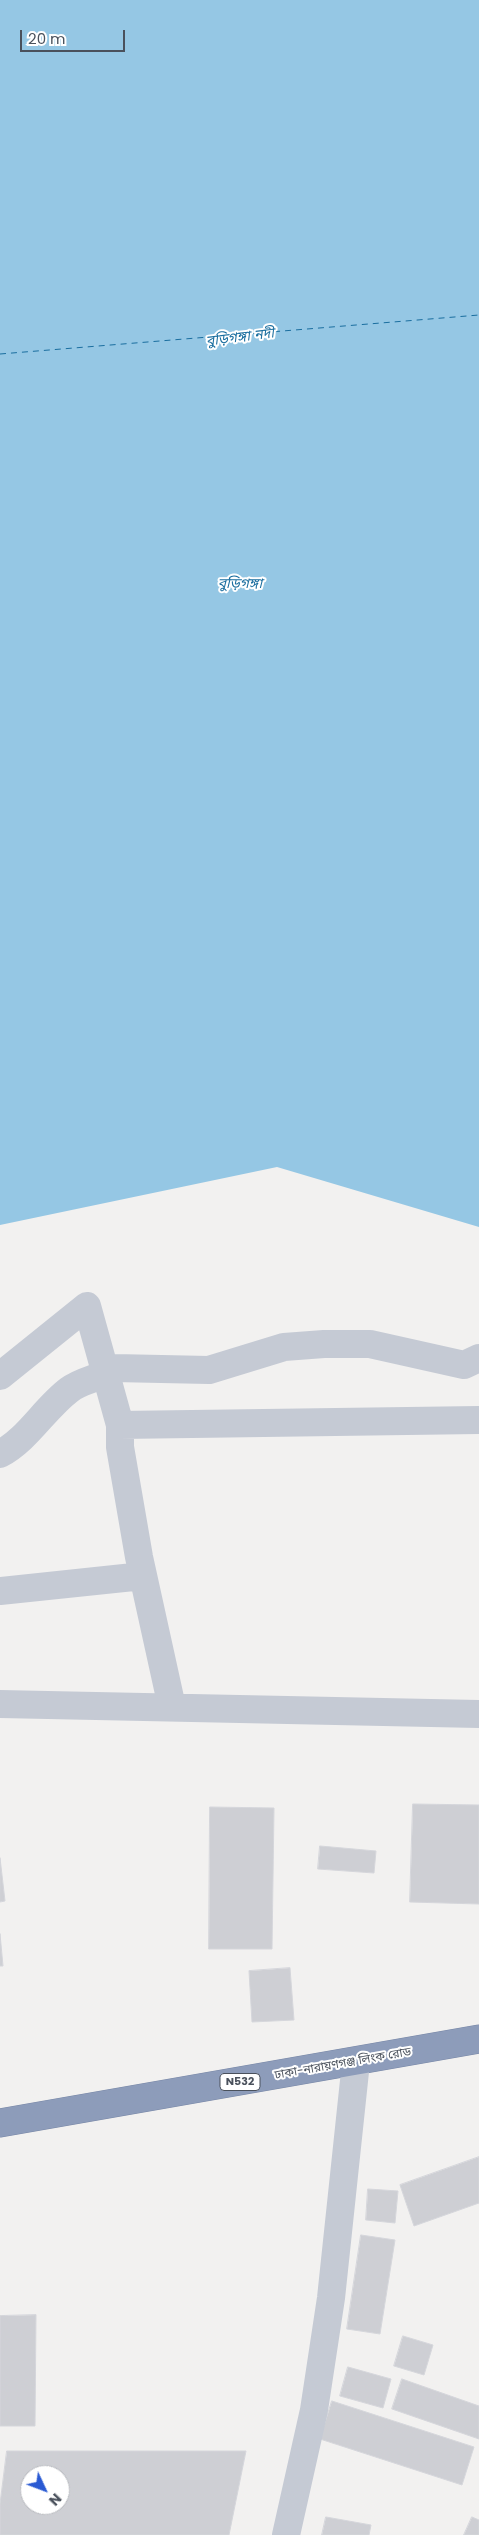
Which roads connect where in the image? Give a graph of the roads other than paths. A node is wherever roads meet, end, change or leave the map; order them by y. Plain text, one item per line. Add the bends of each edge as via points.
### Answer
1 (479, 1358) edge
2 (106, 1375) junction
3 (0, 1376) edge
4 (479, 1420) edge
5 (120, 1424) junction
6 (0, 1454) edge
7 (143, 1576) junction
8 (0, 1591) edge
9 (0, 1704) edge
10 (172, 1707) junction
11 (479, 1714) edge
12 (479, 2039) edge
13 (356, 2062) junction
14 (0, 2123) edge
15 (286, 2535) edge

1 - 2 street via 464,1365 370,1344 324,1344 284,1347 209,1370 114,1368
2 - 3 street via 87,1306
2 - 5 street
2 - 6 street via 70,1389 22,1439
4 - 5 street
5 - 7 street via 120,1447
7 - 8 street
7 - 10 street
9 - 10 street
10 - 11 street
12 - 13 highway, ঢাকা-নারায়ণগঞ্জ লিংক রোড / N532
13 - 14 highway, ঢাকা-নারায়ণগঞ্জ লিংক রোড / N532
13 - 15 street via 331,2298 314,2410

